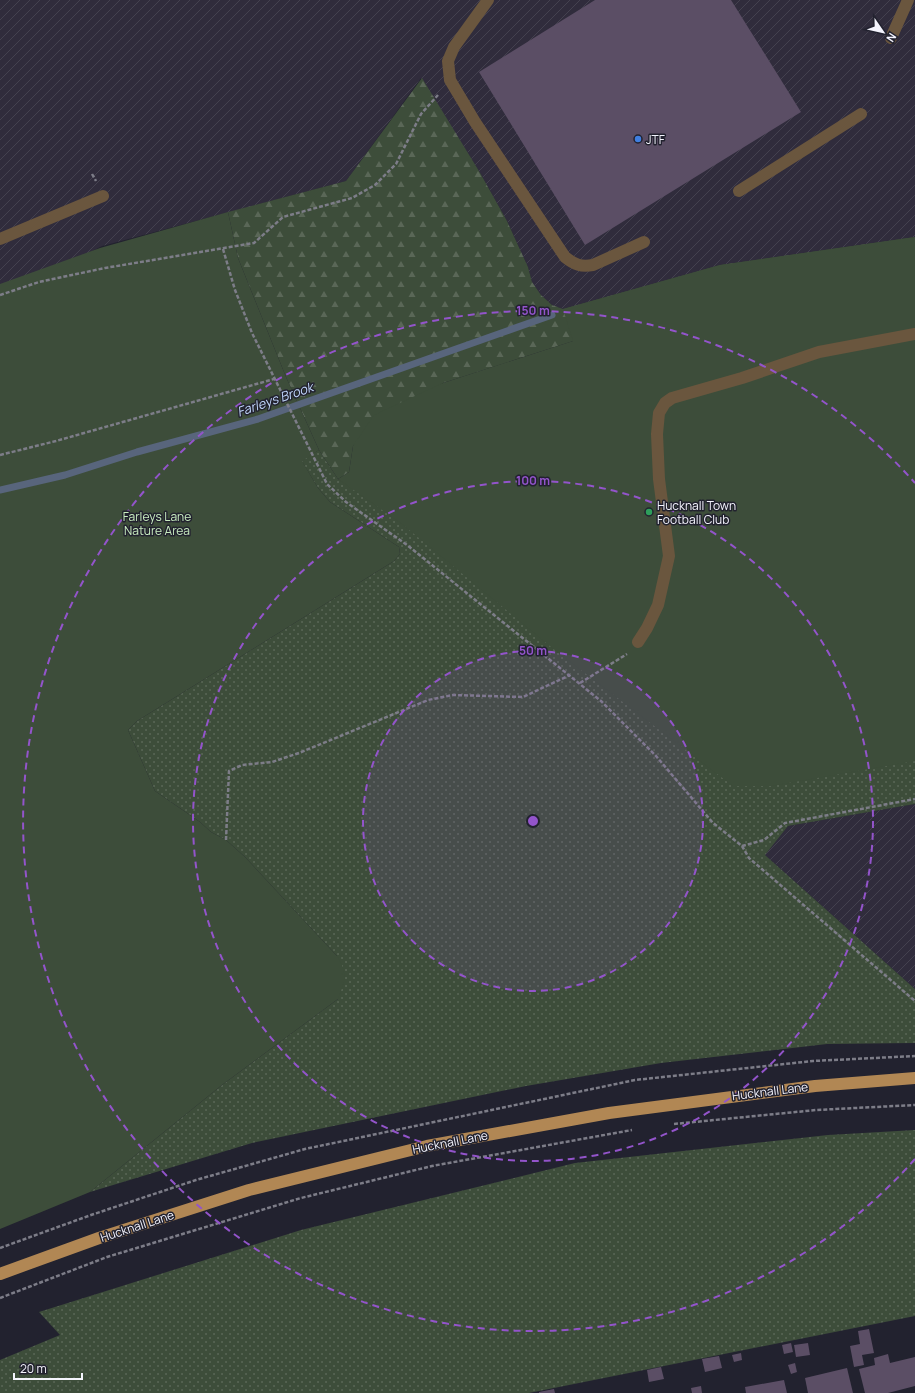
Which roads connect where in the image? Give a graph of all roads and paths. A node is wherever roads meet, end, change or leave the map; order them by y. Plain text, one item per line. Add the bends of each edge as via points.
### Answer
1 (488, 0) edge
2 (908, 0) edge
3 (891, 38) dead end
4 (450, 80) junction
5 (861, 114) dead end
6 (739, 191) dead end
7 (103, 196) dead end
8 (0, 239) edge
9 (644, 242) dead end
10 (223, 249) junction
11 (0, 295) edge
12 (915, 334) edge
13 (274, 379) junction
14 (0, 455) edge
15 (638, 642) joint
16 (570, 675) junction
17 (580, 683) junction
18 (915, 799) edge
19 (226, 840) dead end
20 (742, 846) junction
21 (915, 1001) edge
22 (915, 1078) edge
23 (915, 1105) edge
24 (669, 1125) dead end
25 (638, 1128) dead end
26 (0, 1274) edge
27 (0, 1298) edge

1 - 4 street via 454,47 448,61
2 - 3 street
4 - 9 street via 565,258 575,265 593,265
4 - 10 path via 421,114 396,164 375,185 352,198 283,217 254,243
5 - 6 street
7 - 8 street
10 - 11 path via 90,271 39,282
10 - 13 path via 235,290
12 - 15 street via 819,352 672,398 665,403 659,413 657,434 659,480 668,556 658,605
13 - 14 path
13 - 16 path via 327,484 346,502 408,545
15 - 17 path via 626,655
16 - 17 path
16 - 19 path via 522,697 453,695 428,700 299,753 272,762 242,764 230,771
17 - 20 path via 656,756 714,823
18 - 20 path via 785,823 764,840
20 - 21 path via 749,858
22 - 26 main road, Hucknall Lane via 815,1086 609,1112 427,1146 249,1190 99,1238
23 - 24 path via 816,1110
25 - 27 path via 432,1166 300,1198 107,1257

